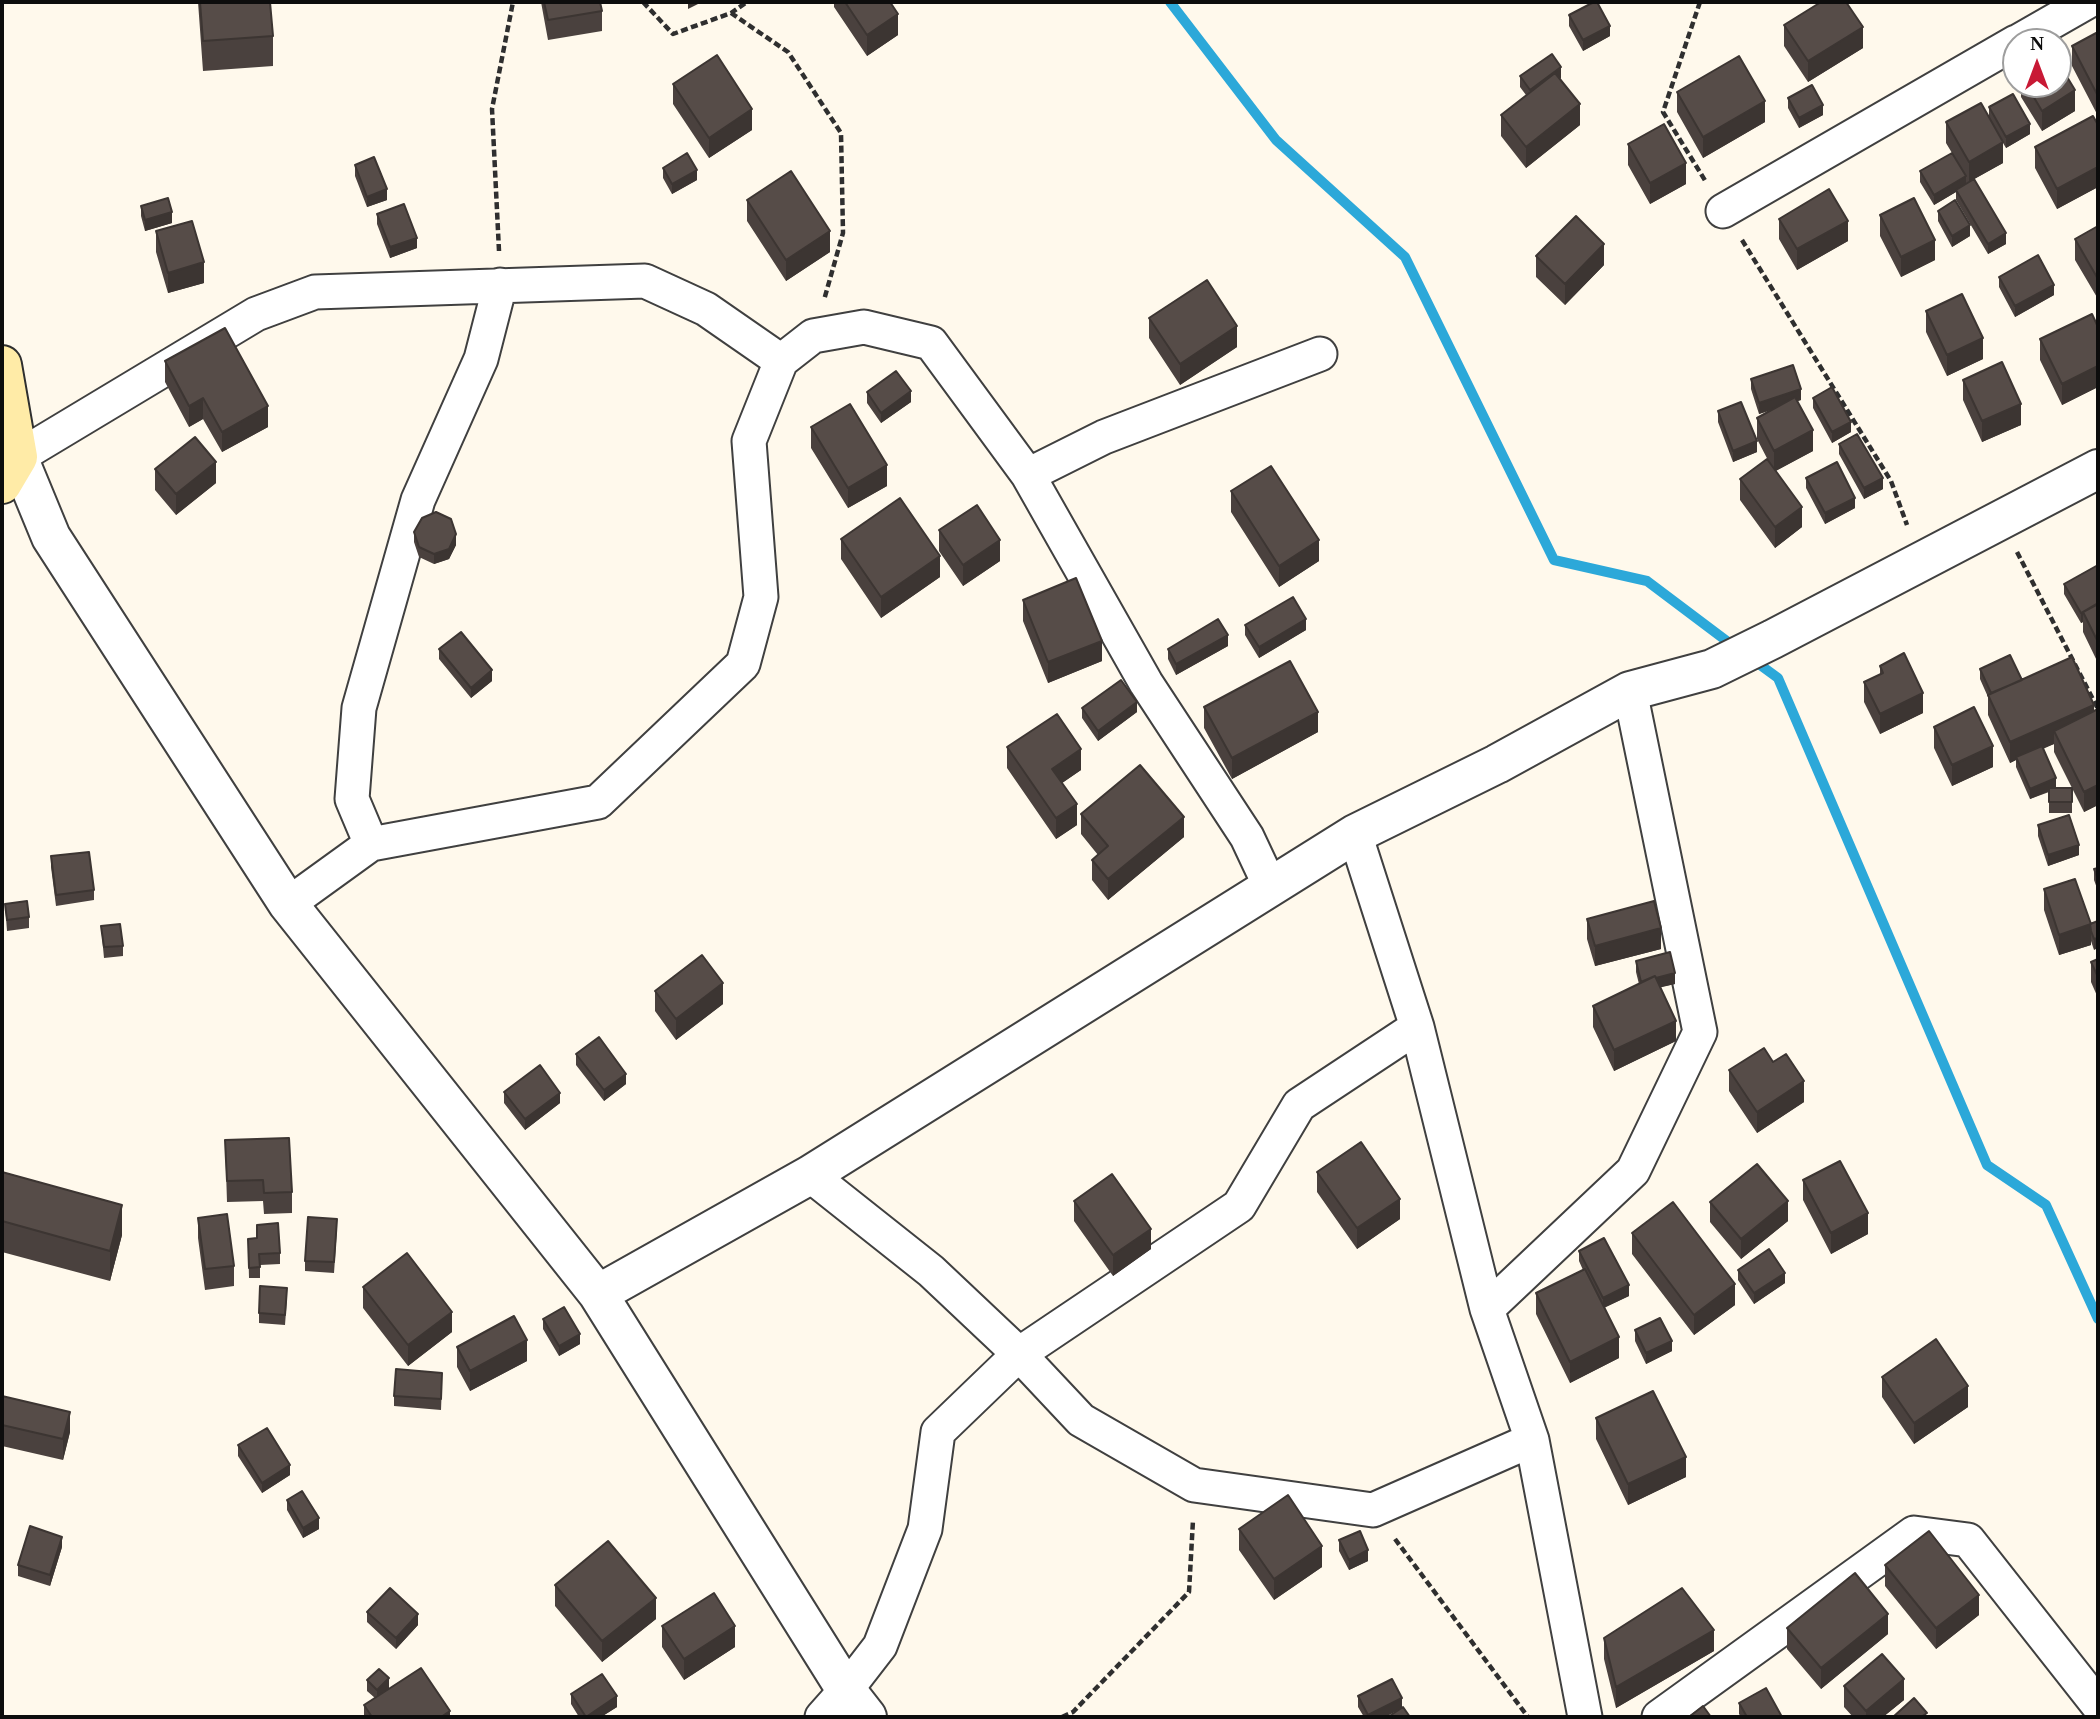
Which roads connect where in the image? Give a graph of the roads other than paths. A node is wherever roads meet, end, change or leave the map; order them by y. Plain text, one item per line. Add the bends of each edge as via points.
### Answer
1 (2087, 2) edge
2 (2041, 28) edge
3 (2002, 50) edge
4 (1723, 211) road end
5 (500, 285) junction
6 (1320, 354) dead end
7 (780, 361) junction
8 (2, 365) edge
9 (10, 470) edge
10 (2098, 470) edge
11 (1028, 475) junction
12 (1630, 691) junction
13 (1355, 834) junction
14 (371, 844) junction
15 (1270, 888) junction
16 (288, 904) junction
17 (1418, 1027) junction
18 (810, 1175) junction
19 (598, 1294) junction
20 (1487, 1309) junction
21 (1019, 1354) junction
22 (1532, 1440) junction
23 (2098, 1705) edge
24 (845, 1708) edge
25 (1585, 1717) edge
26 (1659, 1717) edge

1 - 2 street
3 - 4 street
5 - 7 street via 645,281 706,309
5 - 9 street via 314,292 256,314
5 - 14 street via 481,359 418,500 359,708 352,799
6 - 11 street via 1104,437
7 - 11 street via 813,336 864,327 931,343
7 - 14 street via 749,442 761,597 743,664 598,802
8 - 9 main road
9 - 16 street
10 - 12 street via 1712,669
11 - 15 street via 1146,683 1247,837
12 - 13 street
12 - 20 street via 1700,1031 1633,1171
13 - 15 street
13 - 17 street
14 - 16 street
15 - 18 street
16 - 19 street
17 - 20 street
17 - 21 street via 1299,1105 1239,1206
18 - 19 street
18 - 21 street via 931,1271
19 - 24 street
20 - 22 street
21 - 22 street via 1081,1420 1194,1485 1373,1510
21 - 24 street via 938,1433 925,1529 880,1646
22 - 25 street
23 - 26 street via 1968,1540 1914,1533

